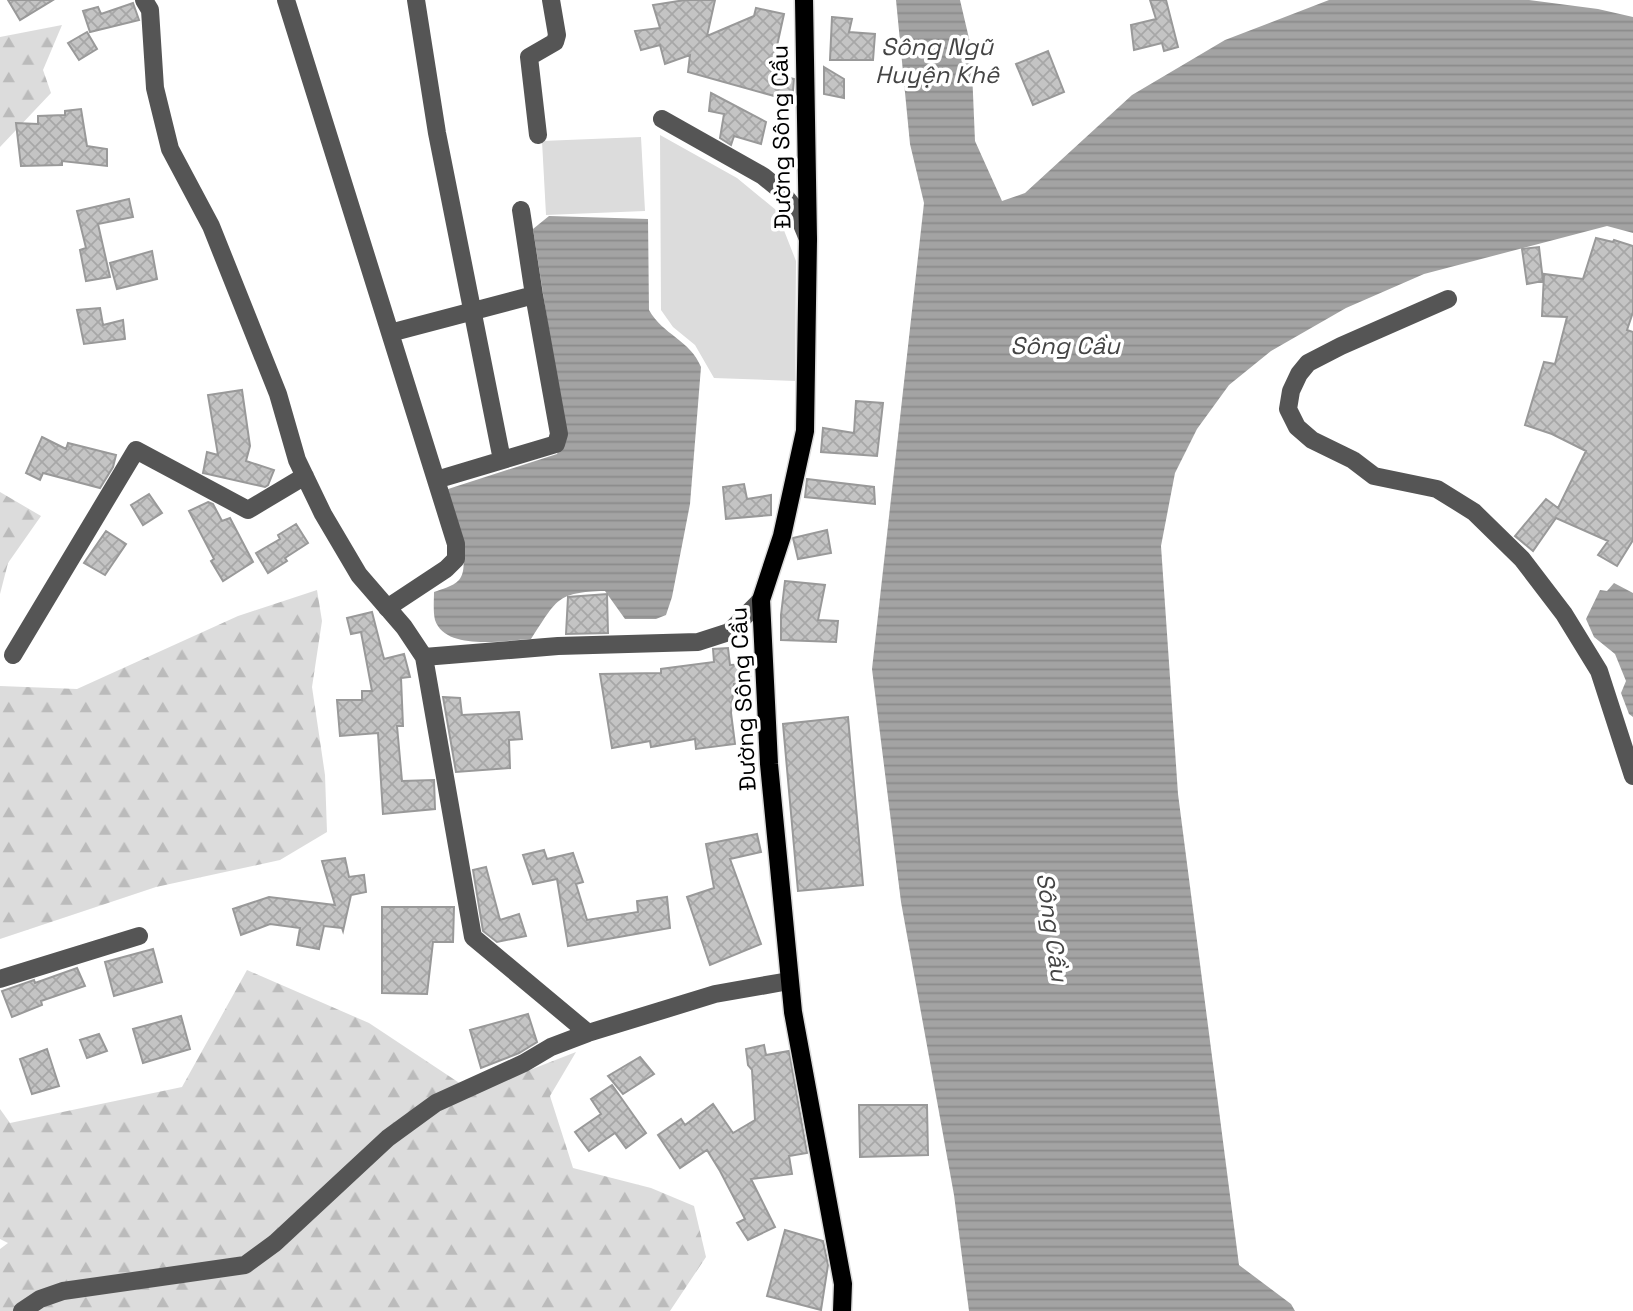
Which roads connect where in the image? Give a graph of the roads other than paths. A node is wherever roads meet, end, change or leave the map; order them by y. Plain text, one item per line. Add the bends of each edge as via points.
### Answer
1 (144, 0) edge
2 (286, 0) edge
3 (416, 0) edge
4 (551, 0) edge
5 (804, 0) edge
6 (662, 119) dead end
7 (538, 135) dead end
8 (521, 210) dead end
9 (808, 239) junction
10 (534, 295) junction
11 (1448, 299) dead end
12 (472, 313) junction
13 (390, 333) junction
14 (502, 460) junction
15 (305, 476) junction
16 (436, 480) junction
17 (761, 600) junction
18 (387, 608) junction
19 (13, 655) dead end
20 (424, 657) junction
21 (1633, 776) edge
22 (139, 936) dead end
23 (0, 979) edge
24 (789, 981) junction
25 (588, 1033) junction
26 (22, 1311) edge
27 (842, 1311) edge

1 - 15 street via 150,10 155,88 170,149 211,226 278,394
2 - 13 street
3 - 12 street
4 - 7 street via 555,42 529,57
5 - 9 main road, Đường Sông Cầu
6 - 9 street via 779,189 796,210
8 - 10 street
9 - 17 main road, Đường Sông Cầu via 805,431 782,536
10 - 12 street
10 - 14 street via 559,434 556,444
11 - 21 street via 1308,363 1298,374 1288,409 1297,427 1312,440 1374,476 1437,489 1475,512 1522,558 1599,671
12 - 13 street
12 - 14 street
13 - 16 street
14 - 16 street
15 - 18 street via 359,575
15 - 19 street via 248,510 136,450
16 - 18 street via 456,544 456,559
17 - 20 street via 729,632 698,642 558,646
17 - 24 main road, Đường Sông Cầu via 769,764
18 - 20 street
20 - 25 street via 473,937
22 - 23 street
24 - 25 street via 715,994
24 - 27 main road, Đường Sông Cầu via 843,1284
25 - 26 street via 416,1116 245,1265 63,1291

